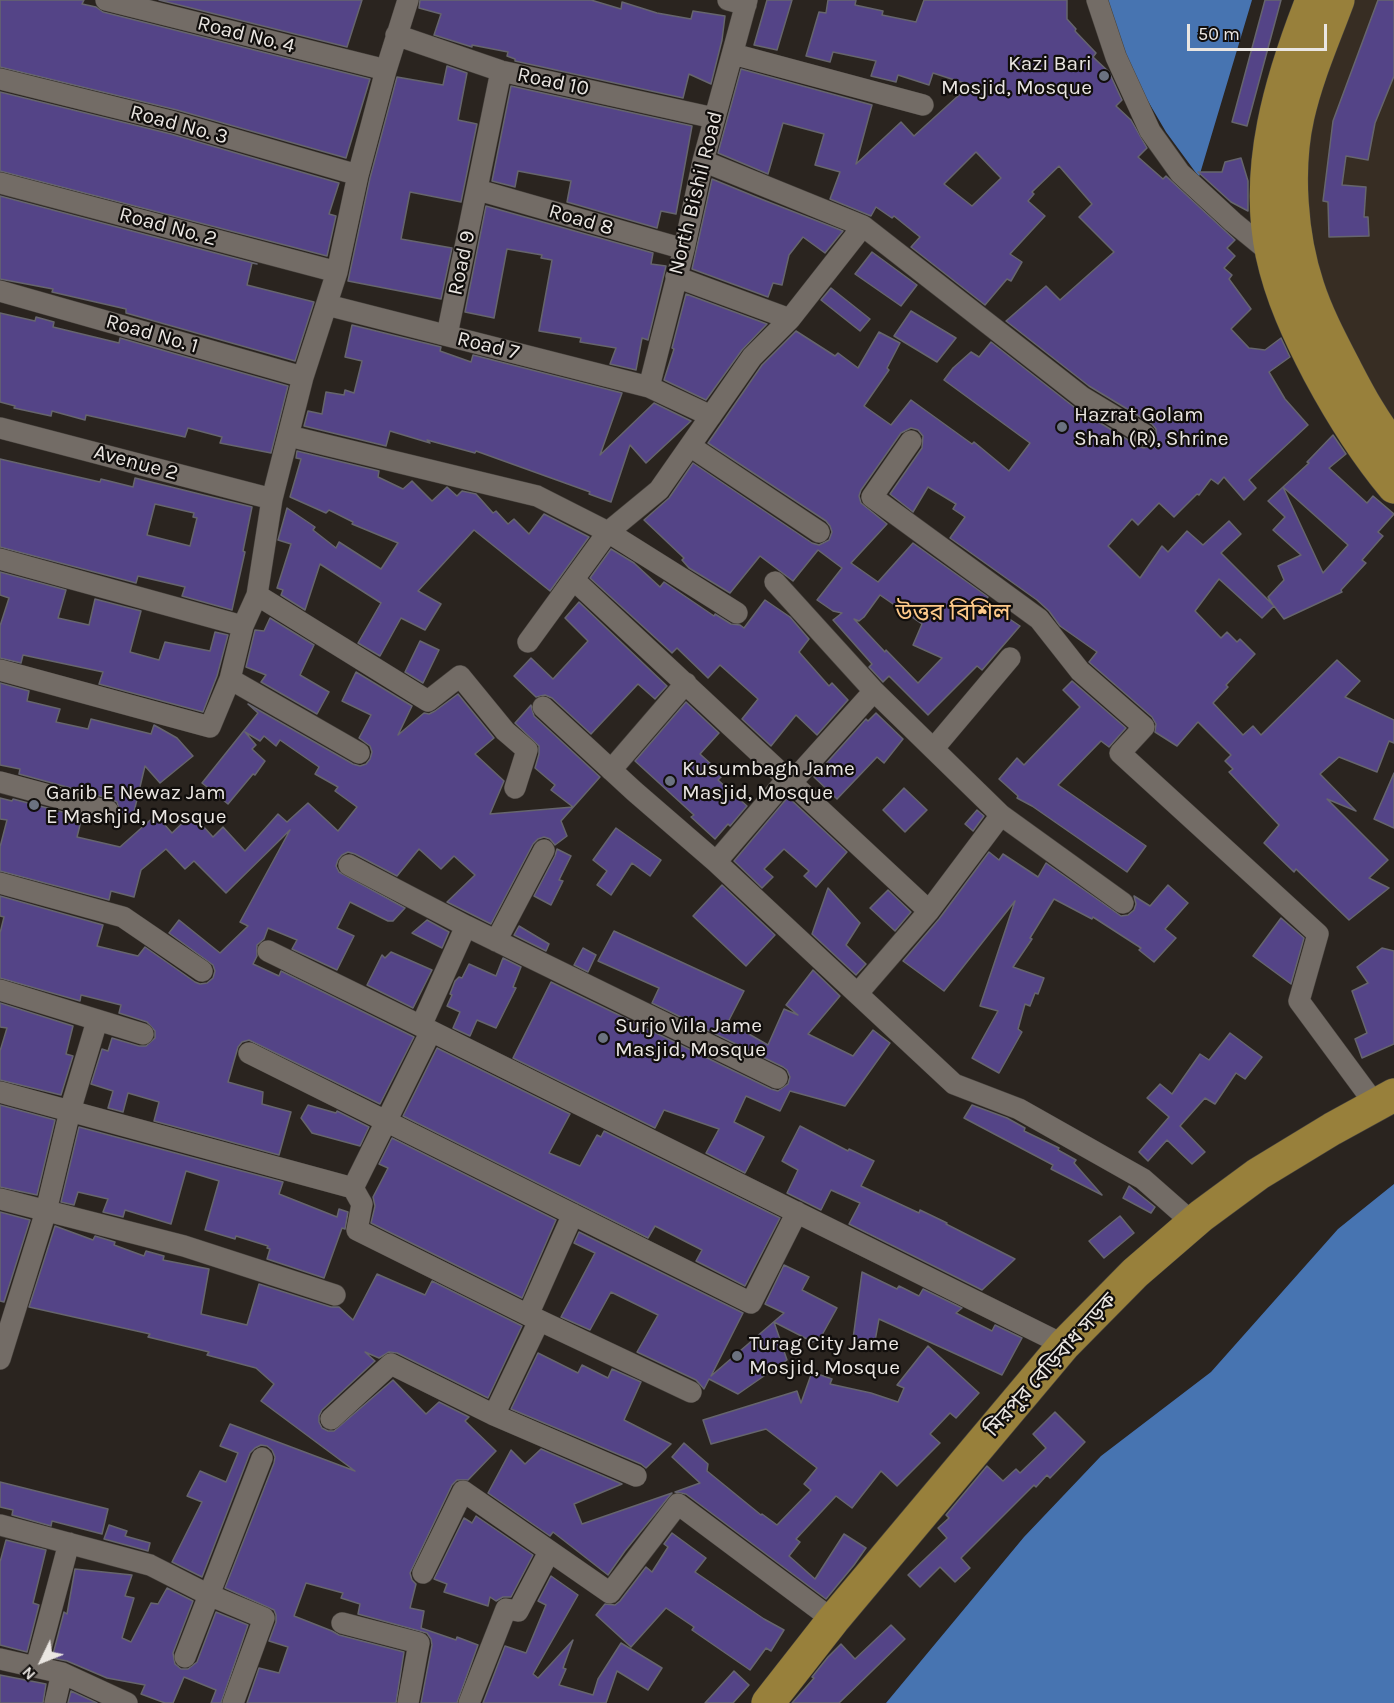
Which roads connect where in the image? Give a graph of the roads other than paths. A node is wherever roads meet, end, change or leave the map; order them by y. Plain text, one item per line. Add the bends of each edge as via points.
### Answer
1 (105, 0) edge
2 (408, 0) edge
3 (1097, 0) edge
4 (1312, 0) edge
5 (1338, 0) edge
6 (740, 2) edge
7 (396, 35) junction
8 (733, 54) junction
9 (386, 70) junction
10 (501, 71) junction
11 (0, 79) edge
12 (923, 105) dead end
13 (714, 118) junction
14 (1282, 148) junction
15 (702, 161) junction
16 (358, 175) junction
17 (0, 183) edge
18 (478, 190) junction
19 (863, 226) junction
20 (684, 249) junction
21 (1272, 254) junction
22 (336, 272) junction
23 (676, 277) junction
24 (0, 291) edge
25 (327, 305) junction
26 (790, 319) junction
27 (447, 335) junction
28 (303, 377) junction
29 (649, 387) junction
30 (711, 416) junction
31 (0, 428) edge
32 (1145, 435) dead end
33 (289, 436) junction
34 (911, 441) dead end
35 (690, 447) junction
36 (1394, 447) edge
37 (1394, 487) edge
38 (272, 499) junction
39 (608, 532) junction
40 (819, 532) dead end
41 (0, 559) edge
42 (574, 580) junction
43 (775, 582) dead end
44 (257, 595) junction
45 (737, 613) dead end
46 (243, 626) junction
47 (528, 642) dead end
48 (1010, 658) dead end
49 (0, 670) edge
50 (230, 679) junction
51 (686, 683) junction
52 (874, 691) junction
53 (543, 707) dead end
54 (934, 748) junction
55 (359, 753) dead end
56 (611, 770) junction
57 (790, 780) junction
58 (0, 782) edge
59 (514, 788) dead end
60 (108, 811) dead end
61 (1002, 815) junction
62 (544, 849) dead end
63 (716, 862) junction
64 (349, 865) dead end
65 (0, 883) edge
66 (1123, 903) dead end
67 (929, 911) junction
68 (466, 926) junction
69 (496, 940) junction
70 (268, 951) dead end
71 (202, 971) dead end
72 (0, 990) edge
73 (858, 993) junction
74 (97, 1021) junction
75 (426, 1028) junction
76 (144, 1034) dead end
77 (249, 1053) dead end
78 (777, 1078) dead end
79 (0, 1092) edge
80 (1385, 1099) edge
81 (70, 1111) junction
82 (386, 1121) junction
83 (353, 1188) junction
84 (0, 1199) edge
85 (46, 1211) junction
86 (797, 1212) junction
87 (573, 1214) junction
88 (1193, 1223) junction
89 (336, 1294) dead end
90 (8, 1306) edge
91 (534, 1318) junction
92 (1064, 1345) junction
93 (0, 1359) edge
94 (691, 1392) dead end
95 (494, 1415) junction
96 (331, 1419) dead end
97 (262, 1458) dead end
98 (636, 1476) dead end
99 (0, 1525) edge
100 (69, 1544) junction
101 (549, 1552) junction
102 (423, 1573) dead end
103 (209, 1595) junction
104 (833, 1620) junction
105 (342, 1623) dead end
106 (185, 1657) dead end
107 (0, 1659) edge
108 (36, 1667) junction
109 (62, 1673) junction
110 (55, 1703) edge
111 (128, 1703) edge
112 (233, 1703) edge
113 (408, 1703) edge
114 (469, 1703) edge
115 (768, 1703) edge

1 - 9 street, Road No. 4
2 - 7 street
3 - 21 street via 1116,57 1150,131 1180,173
4 - 14 highway via 1282,89
5 - 14 highway via 1298,116
6 - 8 street, North Bishil Road
7 - 9 street
7 - 10 street, Road 10
8 - 12 street
8 - 13 street, North Bishil Road
9 - 16 street
10 - 13 street, Road 10
10 - 18 street, Road 9
11 - 16 street, Road No. 3 via 174,122
13 - 15 street, North Bishil Road
14 - 21 highway via 1268,217
14 - 36 highway via 1292,167 1295,225 1308,288 1334,348
15 - 19 street
15 - 20 street, North Bishil Road
16 - 22 street
17 - 22 street, Road No. 2
18 - 20 street, Road 8
18 - 27 street, Road 9
19 - 26 street
19 - 32 street via 1082,398
20 - 23 street, North Bishil Road
21 - 37 highway via 1302,340 1351,430
22 - 25 street
23 - 26 street
23 - 29 street, North Bishil Road
24 - 28 street, Road No. 1
25 - 27 street, Road 7
25 - 28 street
26 - 30 street via 752,357
27 - 29 street, Road 7
28 - 33 street
29 - 30 street, Road 7
30 - 35 street
31 - 38 street, Avenue 2
33 - 38 street
33 - 39 street via 537,496
34 - 80 street via 872,497 1039,619 1080,671 1144,727 1120,753 1318,934 1299,1001
35 - 39 street via 659,490
35 - 40 street
38 - 44 street
39 - 42 street
39 - 45 street
41 - 46 street
42 - 47 street
42 - 51 street
43 - 52 street
44 - 46 street
44 - 59 street via 428,701 460,676 505,731 527,750
46 - 50 street
48 - 54 street
49 - 50 street via 210,727
50 - 55 street
51 - 56 street
51 - 57 street
52 - 54 street
52 - 57 street
53 - 56 street
54 - 61 street
56 - 63 street
57 - 63 street
57 - 67 street
58 - 60 street
61 - 66 street
61 - 67 street
62 - 69 street
63 - 73 street
64 - 68 street
65 - 71 street via 123,917
67 - 73 street
68 - 69 street
68 - 75 street
69 - 78 street
70 - 75 street
72 - 74 street
73 - 88 street via 954,1084 1019,1109 1143,1179
74 - 76 street
74 - 81 street
75 - 82 street
75 - 86 street
77 - 82 street
79 - 81 street
80 - 88 highway, মিরপুর বেড়িবাধ সড়ক via 1258,1174
81 - 83 street
81 - 85 street
82 - 83 street
82 - 87 street
83 - 91 street via 362,1204 357,1230
84 - 85 street
85 - 89 street via 184,1246
85 - 90 street
86 - 87 street via 752,1303
86 - 92 street
87 - 91 street
88 - 92 highway, মিরপুর বেড়িবাধ সড়ক via 1135,1273
90 - 93 street
91 - 94 street
91 - 95 street
92 - 104 highway, মিরপুর বেড়িবাধ সড়ক
95 - 96 street via 391,1364
95 - 98 street
97 - 103 street
99 - 100 street
100 - 103 street via 150,1565
100 - 108 street
101 - 102 street via 463,1491
101 - 104 street via 610,1593 678,1504
101 - 114 street via 518,1611 506,1609
103 - 106 street
103 - 112 street via 264,1618
104 - 115 highway, মিরপুর বেড়িবাধ সড়ক
105 - 113 street via 420,1643
107 - 108 street
108 - 109 street
109 - 110 street
109 - 111 street

